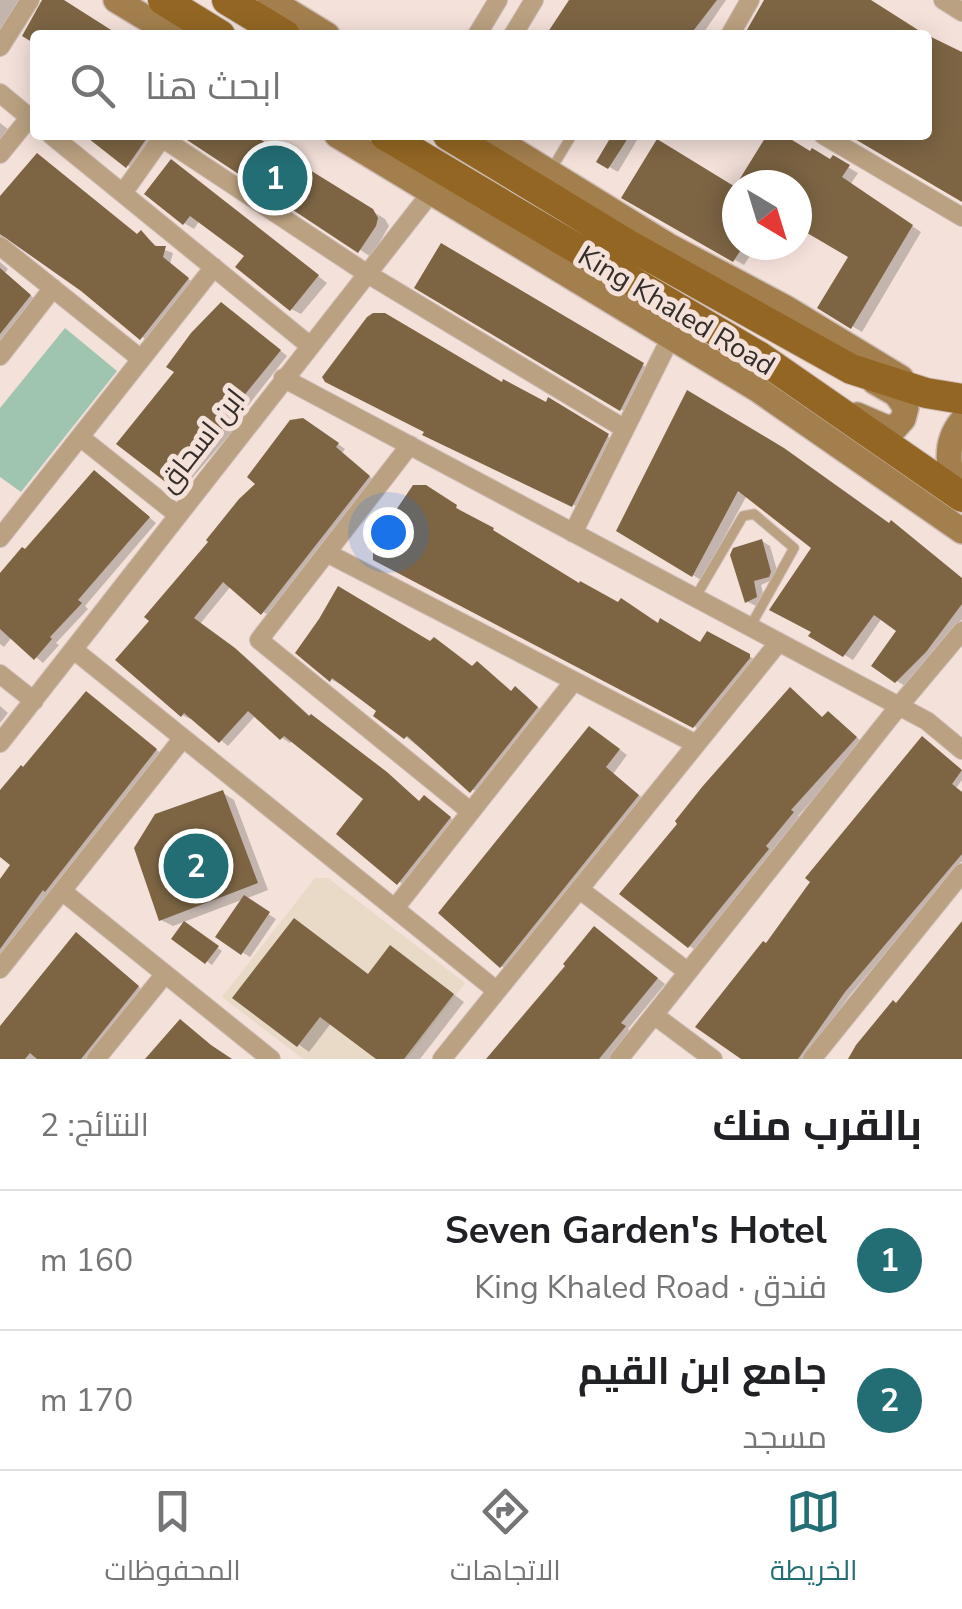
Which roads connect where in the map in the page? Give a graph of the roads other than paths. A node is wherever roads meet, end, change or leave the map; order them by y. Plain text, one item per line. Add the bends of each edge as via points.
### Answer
1 (30, 0) edge
2 (116, 0) edge
3 (163, 0) edge
4 (227, 0) edge
5 (270, 0) edge
6 (498, 0) edge
7 (534, 0) edge
8 (750, 0) edge
9 (943, 0) edge
10 (962, 12) edge
11 (166, 30) edge
12 (212, 30) edge
13 (276, 30) edge
14 (318, 30) edge
15 (481, 30) edge
16 (516, 30) edge
17 (733, 30) edge
18 (0, 46) edge
19 (0, 93) edge
20 (30, 118) edge
21 (30, 122) edge
22 (57, 140) edge
23 (160, 140) edge
24 (169, 140) edge
25 (348, 140) edge
26 (391, 140) edge
27 (456, 140) edge
28 (496, 140) edge
29 (569, 140) edge
30 (832, 140) edge
31 (0, 154) edge
32 (549, 172) junction
33 (439, 182) junction
34 (123, 194) junction
35 (962, 216) edge
36 (0, 246) edge
37 (214, 267) junction
38 (366, 274) junction
39 (53, 288) junction
40 (672, 337) junction
41 (309, 345) junction
42 (0, 356) edge
43 (141, 359) junction
44 (851, 368) junction
45 (284, 378) junction
46 (926, 393) junction
47 (821, 398) junction
48 (962, 399) edge
49 (962, 421) edge
50 (625, 429) junction
51 (80, 436) junction
52 (410, 446) junction
53 (962, 497) edge
54 (178, 514) junction
55 (3, 529) edge
56 (962, 531) edge
57 (573, 532) junction
58 (327, 553) junction
59 (695, 598) junction
60 (750, 627) junction
61 (962, 632) edge
62 (778, 642) junction
63 (74, 650) junction
64 (0, 674) edge
65 (574, 680) junction
66 (34, 701) junction
67 (898, 706) junction
68 (183, 738) junction
69 (0, 743) edge
70 (696, 744) junction
71 (962, 750) edge
72 (470, 812) junction
73 (962, 873) edge
74 (580, 889) junction
75 (62, 891) junction
76 (395, 908) junction
77 (0, 970) edge
78 (688, 972) junction
79 (165, 974) junction
80 (498, 991) junction
81 (654, 1015) junction
82 (96, 1059) edge
83 (271, 1059) edge
84 (442, 1059) edge
85 (619, 1059) edge
86 (713, 1059) edge
87 (812, 1059) edge

1 - 18 street
2 - 11 main road
3 - 12 main road
4 - 13 main road
5 - 14 main road
6 - 15 street
7 - 16 street
8 - 17 street
9 - 10 street
19 - 20 street
21 - 31 street
22 - 34 street
23 - 34 street
24 - 38 street
25 - 33 main road
26 - 33 main road, King Khaled Road
27 - 44 main road, King Khaled Road
28 - 32 main road
29 - 32 lane
30 - 35 street
32 - 46 main road
33 - 38 street, ابن اسحاق
33 - 40 main road
33 - 47 main road, King Khaled Road
34 - 37 street
36 - 39 street
37 - 41 street
37 - 43 street
38 - 41 street, ابن اسحاق
38 - 50 street
39 - 42 street
39 - 43 street
40 - 50 street
40 - 56 main road
41 - 45 street, ابن اسحاق
43 - 51 street
44 - 46 main road, King Khaled Road
44 - 47 main road via 896,394 906,408 895,428
45 - 52 street
45 - 54 street, ابن اسحاق
46 - 48 main road, King Khaled Road
47 - 53 main road, King Khaled Road
49 - 53 main road via 948,463
50 - 57 street
51 - 54 street
51 - 55 street
52 - 57 street
52 - 58 street
54 - 63 street, ابن اسحاق
57 - 59 street
58 - 65 street
58 - 72 street via 259,640
59 - 60 street
59 - 60 lane via 743,516 754,514 794,548
60 - 62 street
61 - 67 street
62 - 67 street
62 - 70 street
63 - 66 street, ابن اسحاق
63 - 68 street
64 - 66 street
65 - 70 street
65 - 72 street
66 - 69 street, ابن اسحاق
67 - 71 street
67 - 78 street
68 - 75 street
68 - 76 street
70 - 74 street
72 - 76 street
73 - 87 street
74 - 78 street
74 - 80 street
75 - 77 street
75 - 79 street
76 - 80 street
78 - 81 street
79 - 82 street
79 - 83 street
80 - 84 street
81 - 85 street
81 - 86 street

